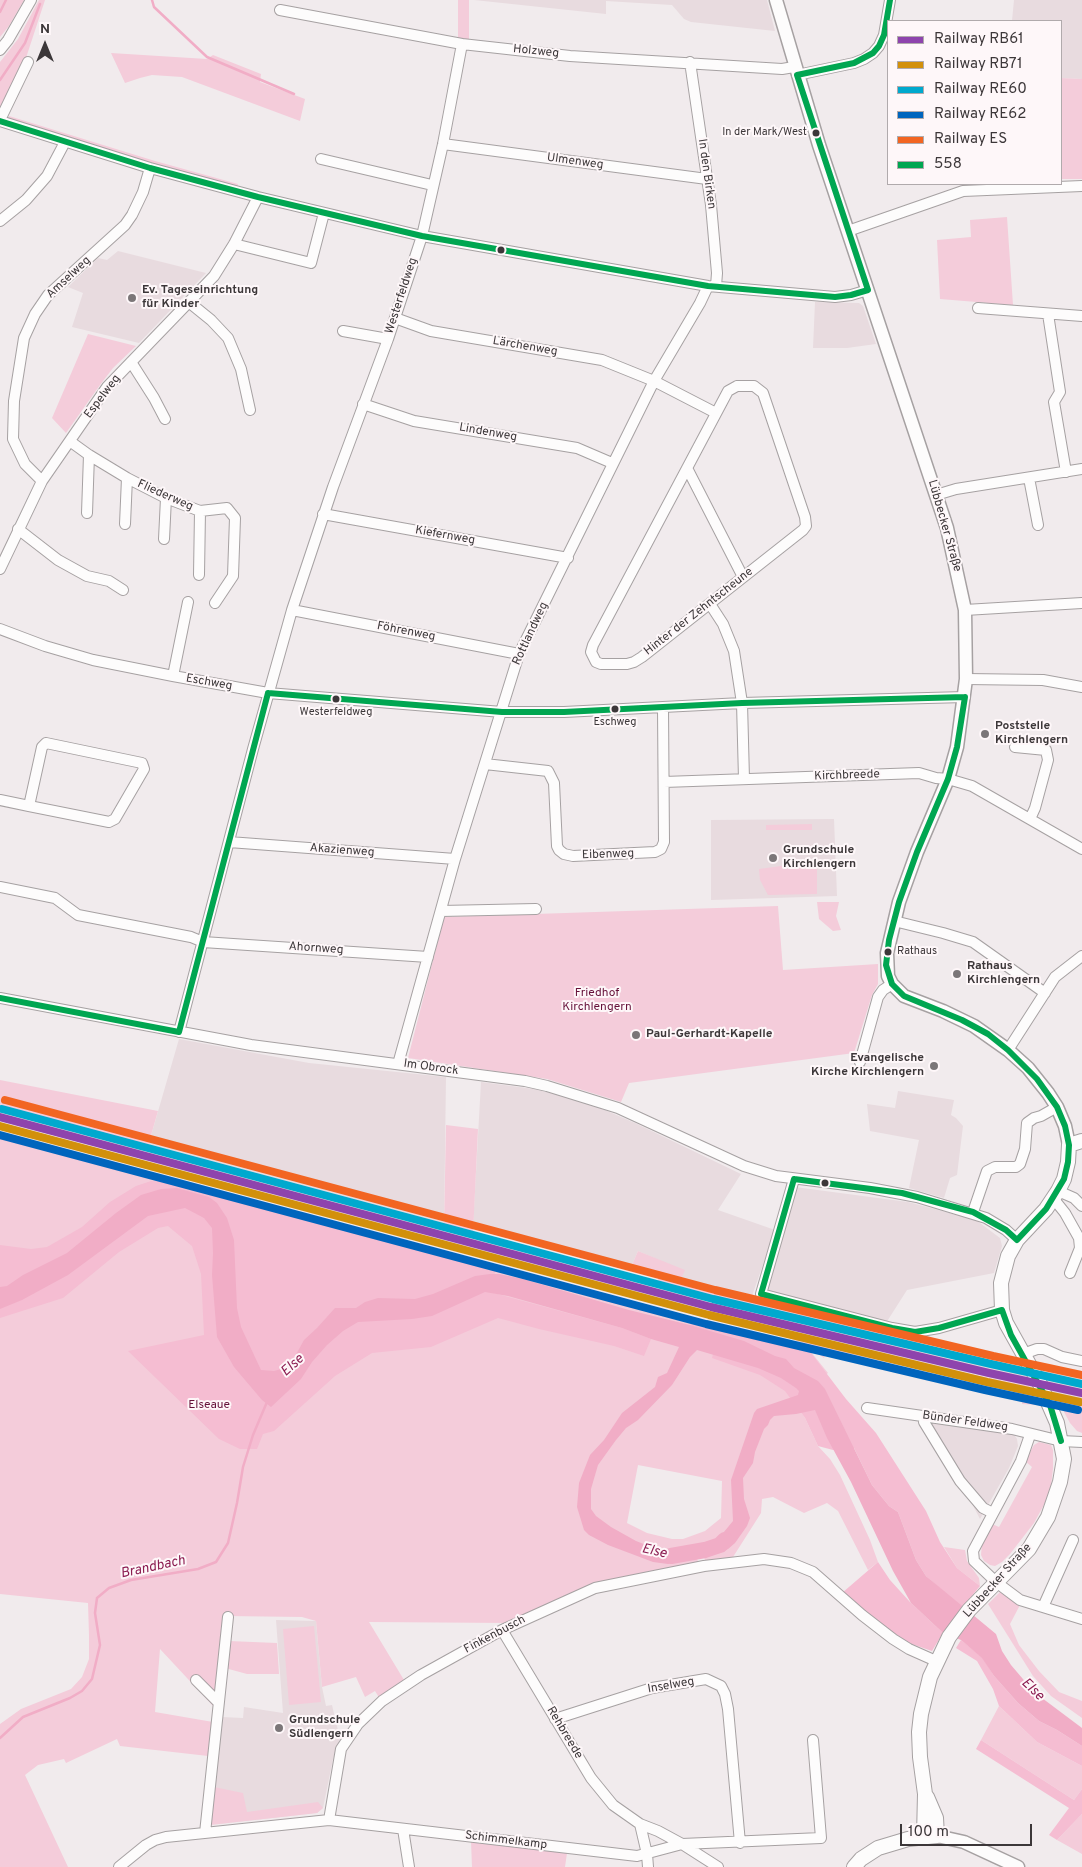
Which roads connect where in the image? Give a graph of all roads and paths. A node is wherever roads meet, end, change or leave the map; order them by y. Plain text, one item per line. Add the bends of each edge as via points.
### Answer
1 (31, 0) edge
2 (776, 0) edge
3 (890, 0) edge
4 (280, 10) dead end
5 (462, 44) junction
6 (0, 50) edge
7 (28, 62) dead end
8 (690, 62) junction
9 (796, 71) junction
10 (0, 121) edge
11 (66, 142) junction
12 (443, 144) junction
13 (322, 159) dead end
14 (150, 168) junction
15 (707, 180) junction
16 (432, 185) junction
17 (1082, 186) edge
18 (258, 197) junction
19 (324, 213) junction
20 (0, 221) edge
21 (848, 231) junction
22 (422, 236) junction
23 (234, 244) junction
24 (712, 286) junction
25 (868, 290) junction
26 (190, 302) junction
27 (978, 308) dead end
28 (1048, 314) junction
29 (1082, 316) edge
30 (395, 318) junction
31 (343, 331) dead end
32 (388, 339) junction
33 (131, 362) junction
34 (654, 381) junction
35 (363, 404) junction
36 (250, 410) dead end
37 (716, 413) junction
38 (165, 419) dead end
39 (71, 442) junction
40 (89, 455) junction
41 (612, 463) junction
42 (687, 468) junction
43 (1082, 469) edge
44 (1066, 472) junction
45 (127, 478) junction
46 (1029, 478) junction
47 (42, 481) junction
48 (936, 495) junction
49 (166, 498) junction
50 (200, 511) junction
51 (88, 513) dead end
52 (324, 514) junction
53 (125, 524) dead end
54 (1038, 525) dead end
55 (18, 529) junction
56 (164, 539) dead end
57 (2, 557) edge
58 (568, 558) junction
59 (0, 569) edge
60 (199, 575) dead end
61 (743, 577) junction
62 (123, 590) dead end
63 (188, 602) dead end
64 (215, 603) dead end
65 (710, 604) junction
66 (1082, 604) edge
67 (292, 610) junction
68 (964, 610) junction
69 (0, 629) edge
70 (519, 654) junction
71 (173, 676) junction
72 (966, 679) junction
73 (1082, 687) edge
74 (268, 692) junction
75 (965, 697) junction
76 (742, 703) junction
77 (663, 708) junction
78 (502, 712) junction
79 (1015, 747) dead end
80 (485, 764) junction
81 (744, 779) junction
82 (948, 779) junction
83 (664, 782) junction
84 (0, 800) edge
85 (29, 806) junction
86 (1030, 819) junction
87 (229, 842) junction
88 (1082, 849) edge
89 (455, 859) junction
90 (0, 887) edge
91 (536, 909) dead end
92 (441, 911) junction
93 (894, 921) junction
94 (203, 942) junction
95 (1082, 956) edge
96 (428, 957) junction
97 (892, 984) junction
98 (1045, 993) junction
99 (0, 998) edge
100 (179, 1032) junction
101 (1008, 1050) junction
102 (860, 1062) dead end
103 (398, 1064) junction
104 (1057, 1107) junction
105 (1075, 1143) edge
106 (794, 1179) junction
107 (1055, 1195) junction
108 (1082, 1206) edge
109 (972, 1212) junction
110 (1017, 1240) junction
111 (1070, 1273) dead end
112 (1002, 1310) junction
113 (1023, 1354) junction
114 (1082, 1361) edge
115 (867, 1408) dead end
116 (924, 1416) junction
117 (1030, 1434) junction
118 (1062, 1441) junction
119 (1082, 1442) edge
120 (993, 1513) junction
121 (1073, 1540) dead end
122 (996, 1582) junction
123 (1043, 1608) junction
124 (228, 1617) dead end
125 (1082, 1619) edge
126 (502, 1630) junction
127 (936, 1661) junction
128 (196, 1680) dead end
129 (218, 1702) junction
130 (554, 1719) junction
131 (813, 1740) dead end
132 (329, 1820) junction
133 (640, 1824) junction
134 (403, 1829) junction
135 (205, 1833) junction
136 (930, 1836) junction
137 (740, 1842) junction
138 (682, 1844) junction
139 (647, 1854) junction
140 (119, 1867) edge
141 (408, 1867) edge
142 (648, 1867) edge
143 (718, 1867) edge
144 (854, 1867) edge
145 (1018, 1867) edge

1 - 6 street
2 - 9 street, Lübbecker Straße
3 - 9 street, Holzweg via 884,34 873,54 854,63
4 - 5 street, Holzweg
5 - 8 street, Holzweg via 570,56
5 - 12 street, Westerfeldweg
7 - 10 street
8 - 9 street, Holzweg
8 - 15 street, In den Birken
9 - 21 street, Lübbecker Straße
10 - 11 street
11 - 14 street
11 - 20 street via 47,176 26,200
12 - 15 street, Ulmenweg
12 - 16 street, Westerfeldweg
13 - 16 street
14 - 18 street
14 - 47 street, Amselweg via 143,192 125,225 48,295 24,338 14,401 13,439 25,464
15 - 24 street, In den Birken via 717,272
16 - 22 street, Westerfeldweg
17 - 21 street via 964,191
18 - 19 street
18 - 23 street, Espelweg
19 - 22 street
19 - 23 street via 311,263
21 - 25 street, Lübbecker Straße
22 - 24 street
22 - 30 street, Westerfeldweg
23 - 26 street, Espelweg via 214,276
24 - 25 street via 834,297
24 - 34 street, Rottlandweg
25 - 48 street, Lübbecker Straße
26 - 33 street, Espelweg
26 - 36 street via 228,338 242,369
27 - 28 street
28 - 29 street
28 - 44 street via 1060,392 1054,402
30 - 32 street, Westerfeldweg
30 - 34 street, Lärchenweg via 431,331 602,360
31 - 32 street
32 - 35 street, Westerfeldweg
33 - 38 street
33 - 39 street, Espelweg via 107,387
34 - 37 street, Lärchenweg
34 - 41 street, Rottlandweg
35 - 41 street, Lindenweg via 414,421 576,448
35 - 52 street, Westerfeldweg
37 - 42 street, Hinter der Zehntscheune
37 - 61 street, Hinter der Zehntscheune via 732,388 754,386 763,393 806,522 803,530
39 - 40 street, Fliederweg
39 - 47 street, Espelweg
40 - 45 street, Fliederweg
40 - 51 street
41 - 58 street, Rottlandweg
42 - 61 street
42 - 65 street, Hinter der Zehntscheune via 593,645 592,657 601,664 634,662
43 - 44 street
44 - 46 street
45 - 49 street, Fliederweg
45 - 53 street
46 - 48 street
46 - 54 street
47 - 55 street, Espelweg
48 - 68 street, Lübbecker Straße via 950,539
49 - 50 street, Fliederweg
49 - 56 street
50 - 60 street
50 - 64 street, Fliederweg via 227,508 235,518 233,576
52 - 58 street, Kiefernweg
52 - 67 street, Westerfeldweg
55 - 57 street, Espelweg
55 - 62 street via 58,560
57 - 59 street, Espelweg
58 - 70 street, Rottlandweg
61 - 65 street, Hinter der Zehntscheune
63 - 71 street, Eschweg
65 - 76 street via 729,636
66 - 68 street
67 - 70 street, Föhrenweg
67 - 74 street, Westerfeldweg
68 - 72 street, Lübbecker Straße
69 - 71 street, Eschweg via 93,660
70 - 78 street, Rottlandweg
71 - 74 street, Eschweg
72 - 73 street via 1043,680
72 - 75 street, Lübbecker Straße
74 - 78 street, Eschweg
74 - 87 street, Westerfeldweg
75 - 76 street, Eschweg
75 - 82 street, Lübbecker Straße
76 - 77 street, Eschweg
76 - 81 street
77 - 78 street, Eschweg
77 - 83 street, Eibenweg
78 - 80 street, Rottlandweg
79 - 86 street via 1046,750 1048,760
80 - 83 street, Eibenweg via 548,771 554,783 558,850 573,856 643,854 662,849
80 - 89 street, Rottlandweg
81 - 82 street, Kirchbreede via 919,773
81 - 83 street, Kirchbreede
82 - 86 street, Kirchbreede via 972,786
82 - 93 street, Lübbecker Straße via 917,852
84 - 85 street
85 - 85 street via 109,822 115,819 144,770 142,763 46,743 42,747
86 - 88 street, Kirchbreede
87 - 89 street, Akazienweg
87 - 94 street, Westerfeldweg
89 - 92 street, Rottlandweg
90 - 94 street, Ahornweg via 55,898 78,914
91 - 92 street
92 - 96 street, Rottlandweg
93 - 97 street, Lübbecker Straße via 886,965
93 - 98 street via 973,942
94 - 96 street, Ahornweg
94 - 100 street, Westerfeldweg
95 - 98 street via 1056,977
96 - 103 street, Rottlandweg
97 - 101 street, Lübbecker Straße via 904,996 962,1020
97 - 102 street via 878,997
98 - 101 street
99 - 100 street, Im Obrock
100 - 103 street, Im Obrock via 310,1054
101 - 104 street, Lübbecker Straße via 1037,1078
103 - 106 street, Im Obrock via 525,1081 566,1091 618,1108 744,1166
104 - 105 street, Lübbecker Straße
104 - 109 street via 1026,1123 1025,1149 1020,1164 987,1171
105 - 107 main road, Lübbecker Straße via 1064,1179
106 - 109 street, Im Obrock via 902,1193
106 - 112 street via 761,1294 915,1332
107 - 108 street via 1074,1198
107 - 110 main road, Lübbecker Straße
107 - 111 street via 1079,1238 1080,1248
109 - 110 street, Im Obrock via 1006,1230
110 - 112 main road, Lübbecker Straße via 1003,1270
112 - 113 main road, Lübbecker Straße
113 - 114 street via 1044,1349
113 - 118 main road, Lübbecker Straße via 1050,1405
115 - 116 street, Bünder Feldweg
116 - 117 street, Bünder Feldweg
116 - 120 street via 924,1422 960,1481 983,1508
117 - 118 street, Bünder Feldweg
117 - 120 street via 1021,1460
118 - 119 street, Bünder Feldweg
118 - 122 main road, Lübbecker Straße via 1064,1466 1048,1517 1029,1550
120 - 122 street via 973,1551 974,1560
121 - 123 street
122 - 123 street via 1020,1600
122 - 127 main road, Lübbecker Straße via 969,1610
123 - 125 street
124 - 129 street
126 - 127 street, Finkenbusch via 595,1588 704,1566 764,1560 791,1564 813,1572 893,1639
126 - 130 street, Rehbreede
126 - 132 street, Finkenbusch via 382,1701 358,1724 341,1749
127 - 136 main road, Lübbecker Straße via 925,1691 919,1732 925,1794 936,1818
128 - 129 street
129 - 135 street
130 - 133 street, Rehbreede via 591,1778 613,1805
130 - 137 street, Inselweg via 652,1688 706,1679 721,1686 728,1709
131 - 137 street, Schimmelkamp via 821,1838
132 - 134 street, Schimmelkamp
132 - 135 street
133 - 138 street, Rehbreede
133 - 139 street
134 - 139 street, Schimmelkamp via 637,1856
134 - 141 street
135 - 140 street via 155,1840
136 - 144 main road via 878,1848
136 - 145 street via 964,1842
137 - 138 street, Schimmelkamp
138 - 139 street, Schimmelkamp
138 - 143 street
139 - 142 street

